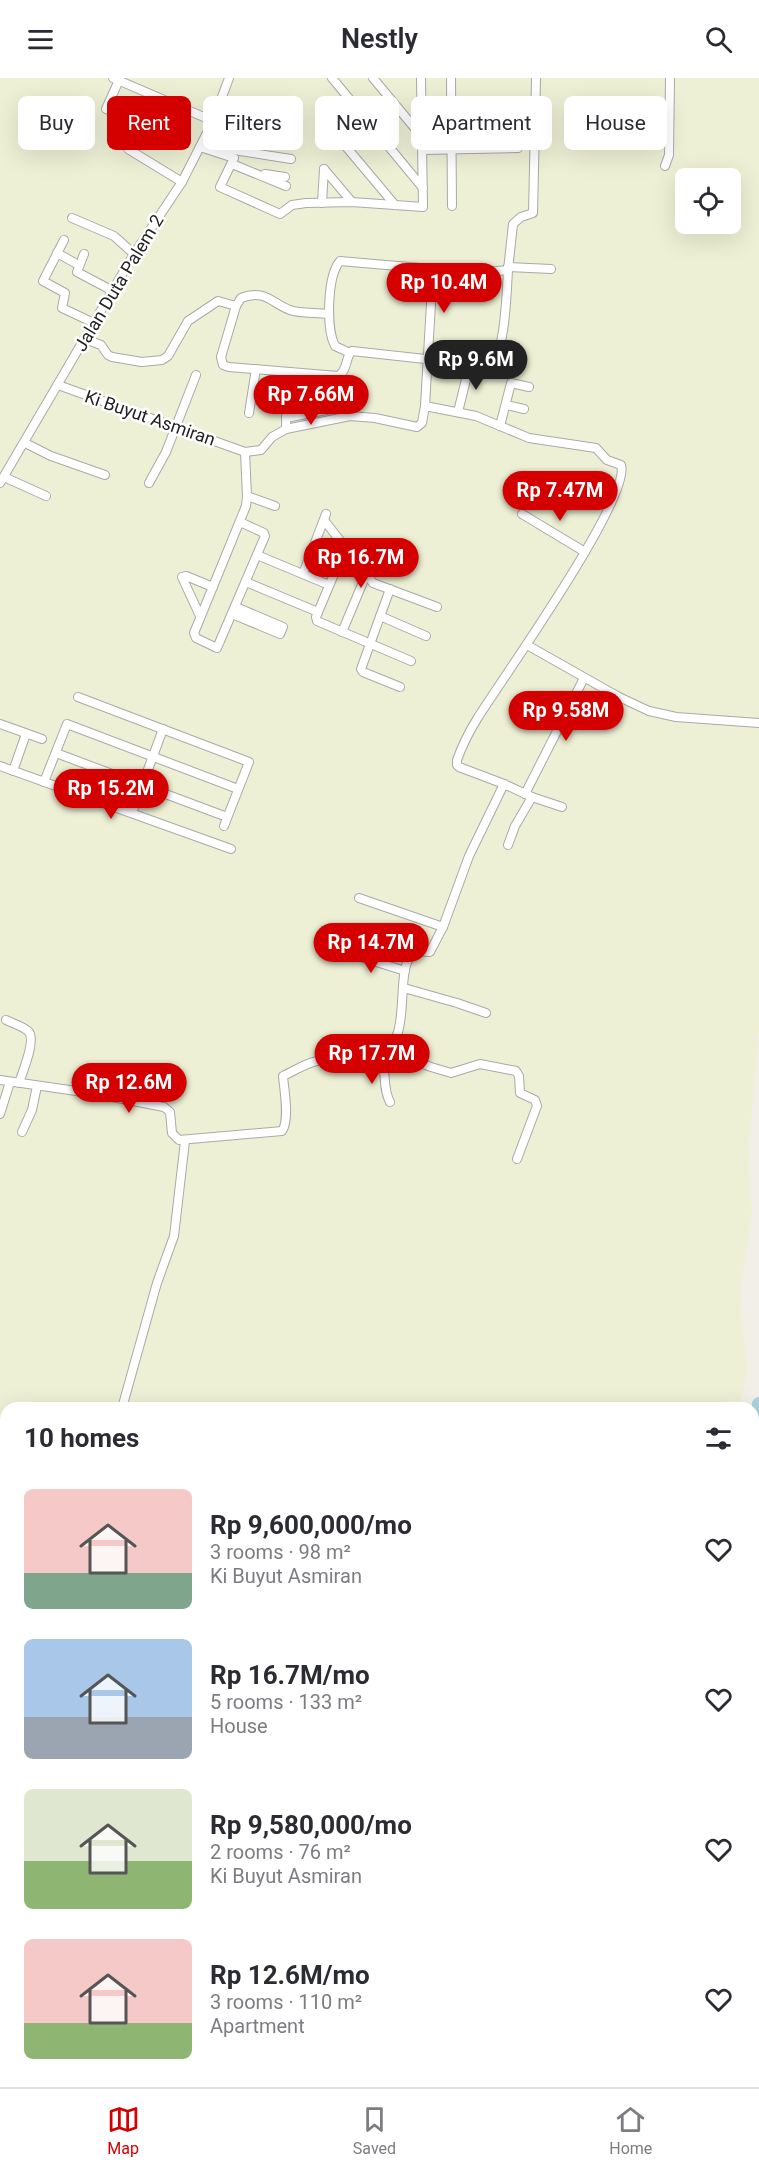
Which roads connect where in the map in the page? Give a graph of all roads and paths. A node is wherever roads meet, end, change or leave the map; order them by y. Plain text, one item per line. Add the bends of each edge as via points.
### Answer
1 (229, 78) edge
2 (332, 78) edge
3 (421, 78) edge
4 (450, 78) edge
5 (536, 78) edge
6 (670, 78) edge
7 (117, 79) edge
8 (378, 79) edge
9 (222, 96) edge
10 (422, 96) edge
11 (450, 96) edge
12 (203, 117) edge
13 (411, 122) edge
14 (203, 142) edge
15 (201, 146) junction
16 (349, 150) edge
17 (423, 150) edge
18 (452, 150) edge
19 (291, 159) dead end
20 (232, 164) junction
21 (665, 166) dead end
22 (286, 181) dead end
23 (182, 182) junction
24 (423, 189) junction
25 (352, 202) junction
26 (322, 203) junction
27 (395, 205) junction
28 (452, 206) dead end
29 (72, 218) dead end
30 (64, 240) dead end
31 (57, 254) junction
32 (84, 254) dead end
33 (134, 254) junction
34 (75, 263) dead end
35 (508, 268) junction
36 (433, 269) junction
37 (551, 269) dead end
38 (113, 291) junction
39 (234, 306) junction
40 (329, 314) junction
41 (94, 323) junction
42 (85, 339) junction
43 (350, 352) junction
44 (428, 357) junction
45 (470, 363) junction
46 (256, 369) junction
47 (287, 373) junction
48 (196, 375) dead end
49 (331, 377) junction
50 (58, 385) junction
51 (529, 387) dead end
52 (285, 388) junction
53 (506, 405) junction
54 (425, 406) junction
55 (332, 409) dead end
56 (524, 409) dead end
57 (458, 412) junction
58 (249, 413) dead end
59 (286, 417) junction
60 (177, 426) junction
61 (500, 426) junction
62 (286, 429) junction
63 (25, 443) junction
64 (245, 452) junction
65 (105, 475) dead end
66 (2, 480) edge
67 (149, 483) dead end
68 (247, 495) junction
69 (46, 496) dead end
70 (275, 506) dead end
71 (522, 514) dead end
72 (240, 522) junction
73 (345, 548) junction
74 (585, 552) junction
75 (257, 555) junction
76 (303, 574) junction
77 (366, 575) junction
78 (246, 582) junction
79 (329, 585) junction
80 (213, 586) junction
81 (390, 589) junction
82 (437, 607) dead end
83 (234, 610) junction
84 (318, 612) junction
85 (200, 616) junction
86 (381, 616) junction
87 (342, 632) junction
88 (426, 636) dead end
89 (370, 644) junction
90 (527, 645) junction
91 (411, 661) dead end
92 (584, 678) junction
93 (400, 687) dead end
94 (78, 697) dead end
95 (759, 723) edge
96 (0, 724) edge
97 (163, 729) junction
98 (26, 734) junction
99 (42, 739) dead end
100 (56, 753) junction
101 (153, 757) junction
102 (0, 766) edge
103 (13, 771) junction
104 (44, 782) junction
105 (504, 784) junction
106 (142, 785) junction
107 (238, 789) junction
108 (528, 795) junction
109 (562, 807) dead end
110 (132, 813) junction
111 (508, 845) dead end
112 (231, 849) dead end
113 (358, 898) dead end
114 (443, 927) junction
115 (345, 952) dead end
116 (405, 971) junction
117 (404, 988) junction
118 (486, 1013) dead end
119 (6, 1020) dead end
120 (388, 1050) junction
121 (381, 1057) junction
122 (0, 1080) edge
123 (14, 1082) junction
124 (37, 1086) junction
125 (390, 1102) dead end
126 (0, 1114) edge
127 (21, 1132) dead end
128 (185, 1141) junction
129 (517, 1160) dead end
130 (124, 1402) edge

1 - 9 street, Jalan Duta Palem 2
2 - 24 street
3 - 10 street
4 - 11 street
5 - 35 street via 533,213 513,224
6 - 21 street via 669,155
7 - 12 street
7 - 23 street via 106,110 139,123 128,148
8 - 13 street
14 - 15 street, Jalan Duta Palem 2
15 - 19 street
15 - 20 street via 234,158
15 - 23 street, Jalan Duta Palem 2
16 - 27 street
17 - 24 street
18 - 28 street
20 - 22 street
20 - 26 street via 220,187 280,214 292,205
23 - 33 street, Jalan Duta Palem 2
24 - 27 street via 423,207
25 - 26 street
25 - 26 street via 324,169
25 - 27 street
29 - 33 street via 114,236
30 - 31 street
31 - 34 street
31 - 41 street via 43,281 65,293 63,308
32 - 38 street via 76,272
33 - 38 street, Jalan Duta Palem 2
35 - 36 street via 478,273
35 - 37 street
35 - 45 street via 499,352 488,362
36 - 40 street via 340,261 334,274
36 - 44 street
38 - 41 street, Jalan Duta Palem 2
39 - 40 street via 242,298 259,295 293,311
39 - 42 street via 218,301 195,315 162,360 142,362 112,357 101,345
39 - 46 street via 221,362 229,367
40 - 43 street via 331,339 335,346
41 - 42 street, Jalan Duta Palem 2
42 - 50 street, Jalan Duta Palem 2
43 - 44 street
43 - 49 street via 341,375
44 - 45 street
44 - 54 street
45 - 57 street
46 - 47 street
46 - 58 street
47 - 49 street
47 - 52 street
48 - 60 street
49 - 52 street
50 - 60 street, Ki Buyut Asmiran
50 - 63 street, Jalan Duta Palem 2
51 - 53 street via 511,383
52 - 59 street
53 - 56 street
53 - 61 street
54 - 57 street
54 - 62 street via 422,423 417,427 350,416
55 - 59 street
57 - 61 street
59 - 62 street
60 - 64 street, Ki Buyut Asmiran
60 - 67 street
61 - 74 street via 529,438 596,448 608,460 621,465 619,488
62 - 64 street via 261,450
63 - 65 street
63 - 66 street, Jalan Duta Palem 2
64 - 68 street
66 - 69 street
68 - 70 street
68 - 72 street
71 - 74 street
72 - 75 street via 264,533
72 - 80 street
73 - 76 street via 325,517
73 - 77 street
73 - 79 street
74 - 90 street
75 - 76 street
75 - 78 street
76 - 79 street
77 - 81 street
77 - 87 street
78 - 83 street
78 - 84 street
79 - 84 street
80 - 85 street
80 - 85 street via 182,577
81 - 82 street
81 - 86 street
83 - 83 street via 280,634 283,627
83 - 85 street via 217,648 194,635
84 - 87 street via 317,621
86 - 88 street
86 - 89 street
87 - 89 street
89 - 91 street
89 - 93 street via 362,670
90 - 92 street
90 - 105 street via 477,719 457,760 459,767
92 - 95 street via 662,715
92 - 108 street
94 - 97 street
96 - 98 street
97 - 101 street
97 - 107 street via 249,762
98 - 99 street
98 - 103 street
100 - 101 street via 66,724
100 - 104 street
100 - 106 street
101 - 106 street
101 - 107 street
102 - 103 street
103 - 104 street
104 - 110 street
105 - 108 street
105 - 114 street via 469,856
106 - 107 street via 226,822
106 - 110 street
108 - 109 street
108 - 111 street
110 - 112 street
113 - 114 street
114 - 116 street via 430,952 413,952
115 - 116 street
116 - 117 street
117 - 118 street
117 - 120 street via 398,1030
119 - 123 street via 29,1031 31,1036 31,1046
120 - 121 street
120 - 129 street via 451,1072 480,1064 516,1071 520,1093 535,1100 537,1106
121 - 125 street
121 - 128 street via 355,1065 319,1061 283,1076 286,1112 282,1131
122 - 123 street
123 - 124 street
123 - 126 street
124 - 127 street via 32,1110
124 - 128 street via 164,1107 170,1112 174,1137
128 - 130 street via 174,1236

